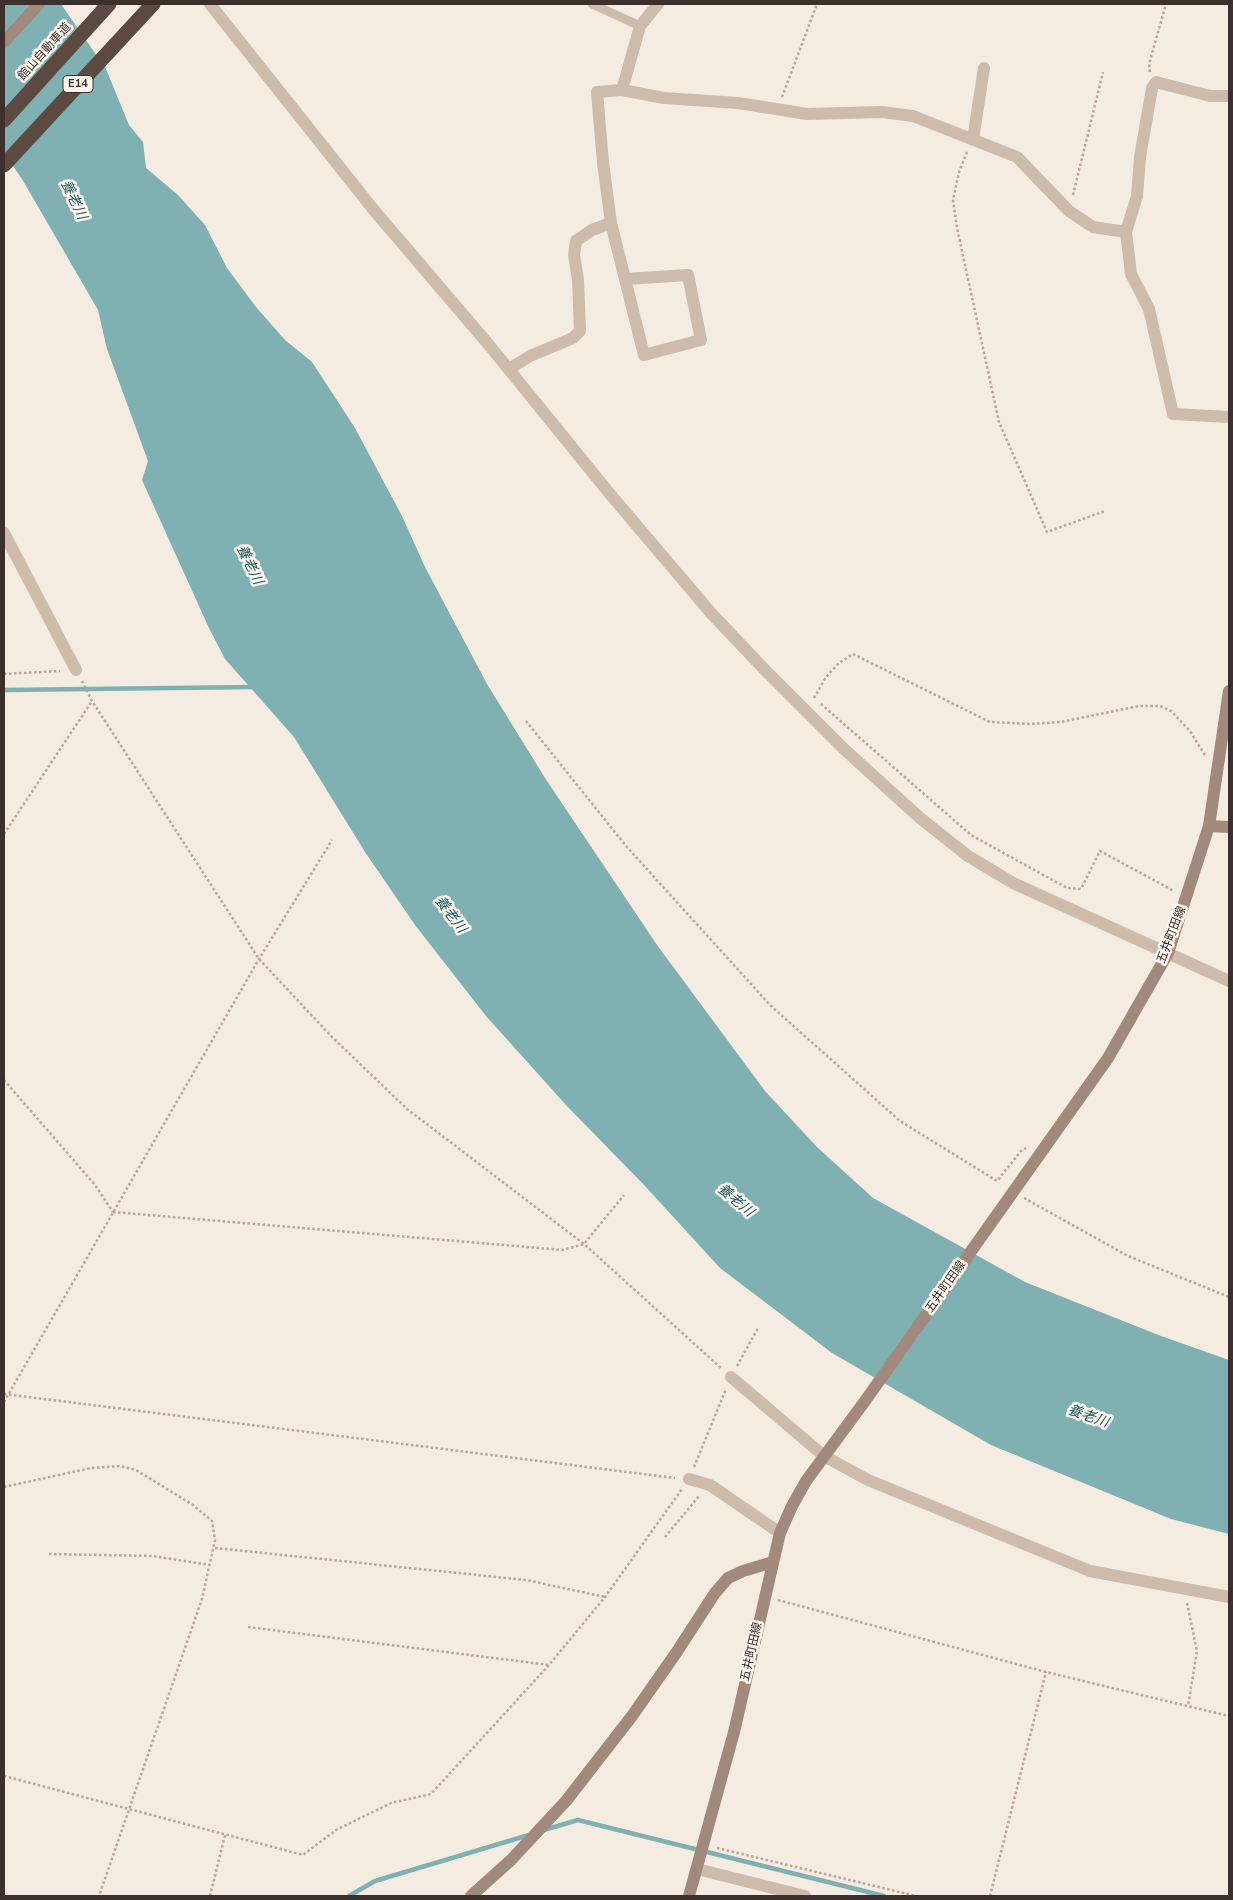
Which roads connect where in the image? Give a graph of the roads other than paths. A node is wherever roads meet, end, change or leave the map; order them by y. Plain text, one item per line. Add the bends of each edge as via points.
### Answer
1 (39, 4) edge
2 (109, 4) edge
3 (153, 4) edge
4 (592, 4) edge
5 (658, 4) edge
6 (213, 5) edge
7 (640, 26) junction
8 (4, 42) edge
9 (984, 68) dead end
10 (622, 90) junction
11 (1229, 96) edge
12 (4, 120) edge
13 (973, 139) junction
14 (4, 165) edge
15 (611, 223) junction
16 (1126, 232) junction
17 (626, 279) junction
18 (509, 369) junction
19 (1229, 417) edge
20 (4, 533) edge
21 (76, 670) road end
22 (1229, 691) edge
23 (1209, 826) junction
24 (1229, 827) edge
25 (1168, 953) junction
26 (1229, 981) edge
27 (731, 1377) road end
28 (824, 1456) junction
29 (689, 1479) road end
30 (780, 1533) junction
31 (773, 1562) junction
32 (1229, 1597) edge
33 (696, 1869) junction
34 (470, 1896) edge
35 (690, 1896) edge
36 (805, 1896) edge

1 - 8 main road
2 - 12 highway, 館山自動車道 / E14
3 - 14 highway, E14
4 - 7 lane
5 - 7 street
6 - 18 street via 373,209
7 - 10 street
9 - 13 street
10 - 13 street via 664,98 738,103 807,114 882,112 912,116
10 - 15 street via 597,92 602,163
11 - 16 street via 1210,96 1156,82 1152,88 1140,157 1137,196
13 - 16 street via 1017,157 1069,211 1093,227
15 - 17 street
15 - 18 street via 576,241 574,255 580,331 573,338 530,356
16 - 19 street via 1131,274 1149,309 1173,414
17 - 17 street via 644,355 701,340 688,275
18 - 25 street via 711,612 878,782 968,856 1006,878
20 - 21 street
22 - 23 main road, 五井町田線
23 - 24 main road
23 - 25 main road, 五井町田線
25 - 26 street
25 - 28 main road, 五井町田線 via 1108,1058
27 - 28 street
28 - 30 main road, 五井町田線 via 806,1481
28 - 32 street via 868,1480 1090,1571
29 - 30 street via 710,1485
30 - 31 main road, 五井町田線
31 - 33 main road, 五井町田線 via 734,1732
31 - 34 main road via 728,1578 632,1716 566,1801 511,1860
33 - 35 main road, 五井町田線
33 - 36 street

